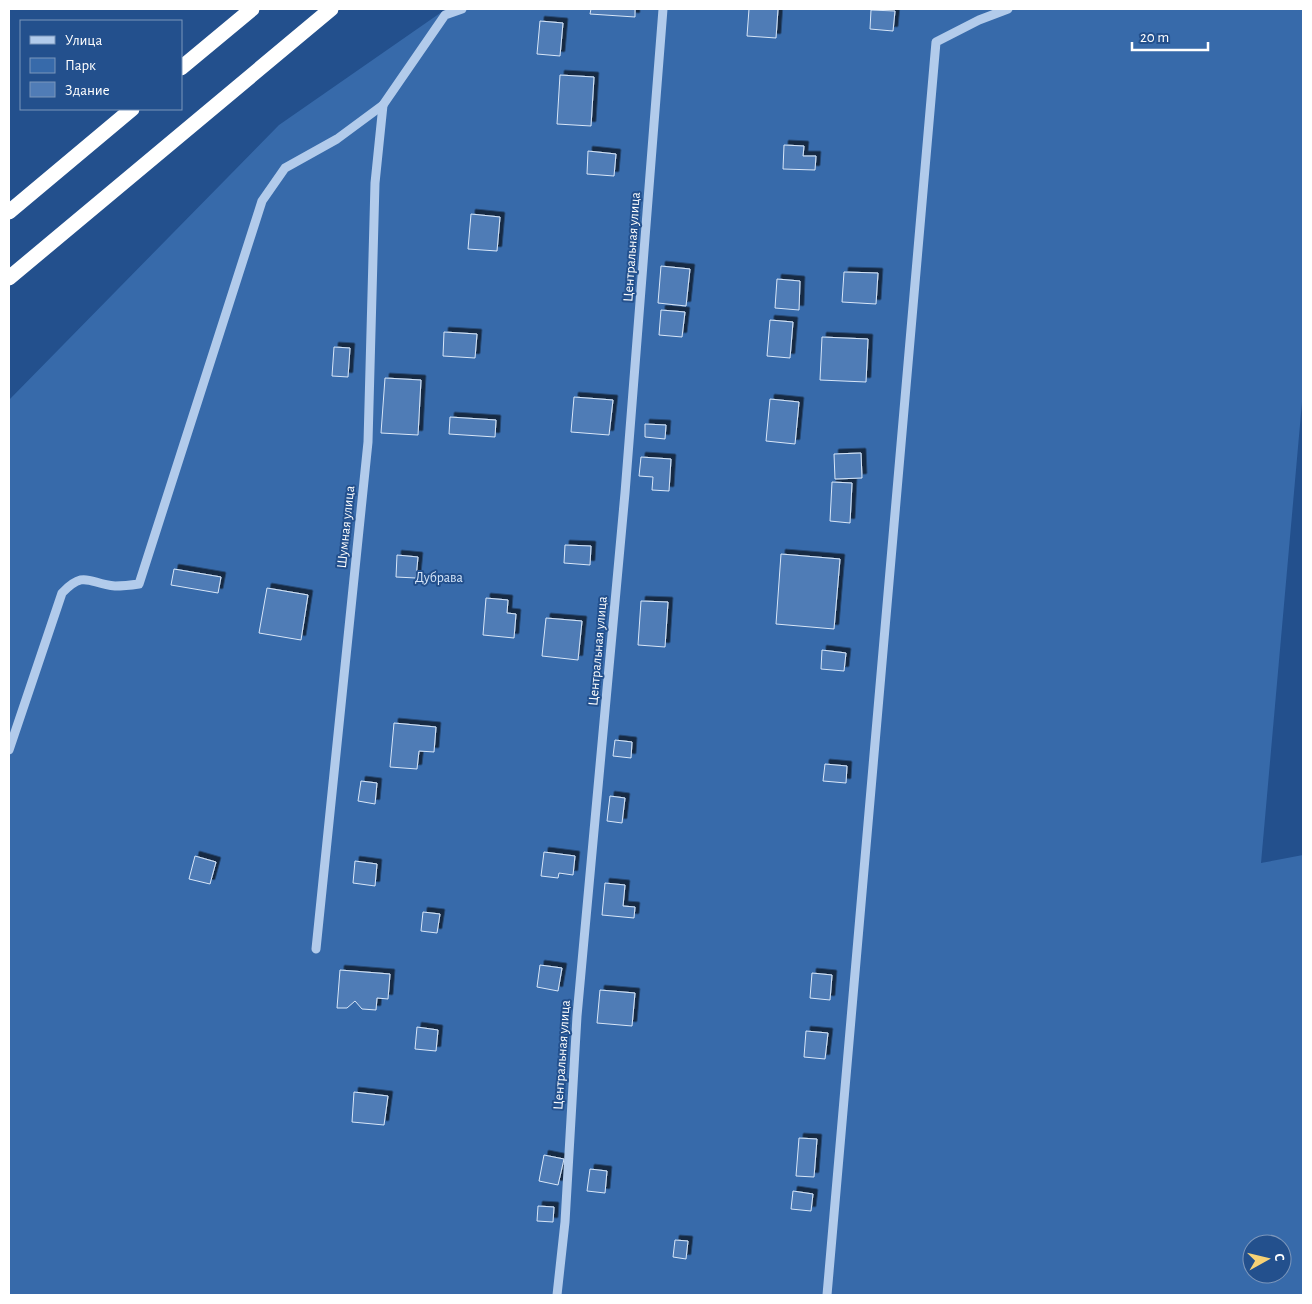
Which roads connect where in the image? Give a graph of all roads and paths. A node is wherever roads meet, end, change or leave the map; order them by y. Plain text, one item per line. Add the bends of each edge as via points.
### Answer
1 (252, 9) edge
2 (331, 9) edge
3 (462, 9) edge
4 (663, 9) edge
5 (1008, 9) edge
6 (182, 67) edge
7 (383, 105) junction
8 (131, 110) edge
9 (9, 212) edge
10 (9, 278) edge
11 (9, 750) edge
12 (316, 949) dead end
13 (558, 1295) edge
14 (827, 1295) edge

1 - 6 highway
2 - 10 highway
3 - 7 street via 445,15
4 - 13 street, Центральная улица via 626,493 577,1016
5 - 14 street via 936,42
7 - 11 street via 337,139 285,168 262,201 139,584 115,586 86,578 72,583 62,593
7 - 12 street, Шумная улица via 375,183 368,442
8 - 9 highway

